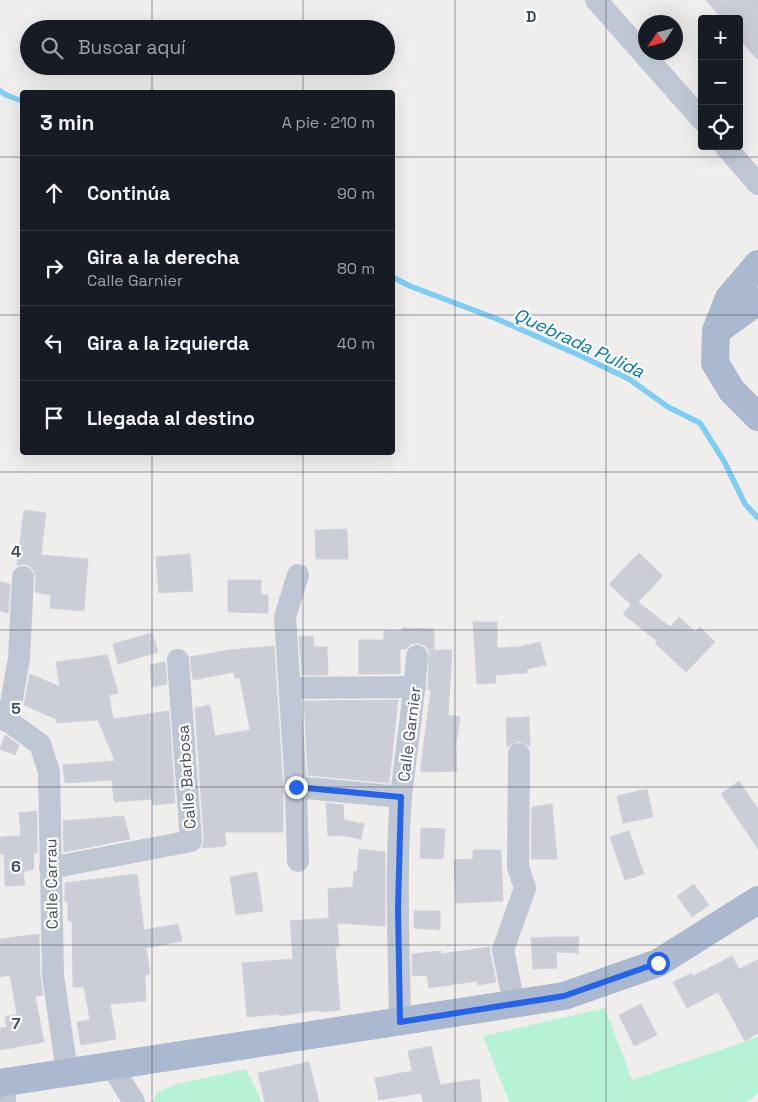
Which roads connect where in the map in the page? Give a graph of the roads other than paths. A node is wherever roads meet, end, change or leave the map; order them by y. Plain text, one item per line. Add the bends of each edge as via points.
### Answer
1 (596, 0) edge
2 (698, 115) edge
3 (728, 150) edge
4 (758, 184) edge
5 (758, 264) edge
6 (758, 301) edge
7 (716, 331) junction
8 (758, 417) edge
9 (298, 575) dead end
10 (23, 577) dead end
11 (417, 656) dead end
12 (178, 660) dead end
13 (415, 687) junction
14 (290, 688) junction
15 (4, 720) edge
16 (519, 754) dead end
17 (296, 787) junction
18 (401, 797) junction
19 (298, 861) dead end
20 (50, 868) junction
21 (758, 900) edge
22 (514, 1004) junction
23 (400, 1022) junction
24 (111, 1065) junction
25 (66, 1072) junction
26 (3, 1089) edge
27 (134, 1102) edge

1 - 2 street
3 - 4 street
5 - 7 main road via 729,298
6 - 7 main road
7 - 8 main road via 715,363 732,391
9 - 14 street via 285,617
10 - 15 street via 20,658
11 - 13 street, Calle Garnier
12 - 20 street, Calle Barbosa via 191,841
13 - 14 street
13 - 18 street, Calle Garnier
14 - 17 street
15 - 20 street, Calle Carrau via 40,744 49,772
16 - 22 street via 518,868 525,888 503,950
17 - 18 street
17 - 19 street
18 - 23 street, Calle Garnier via 398,908
20 - 25 street, Calle Carrau via 53,975
21 - 22 main road via 658,963 564,996
22 - 23 main road
23 - 24 main road
24 - 25 main road
24 - 27 street
25 - 26 main road

